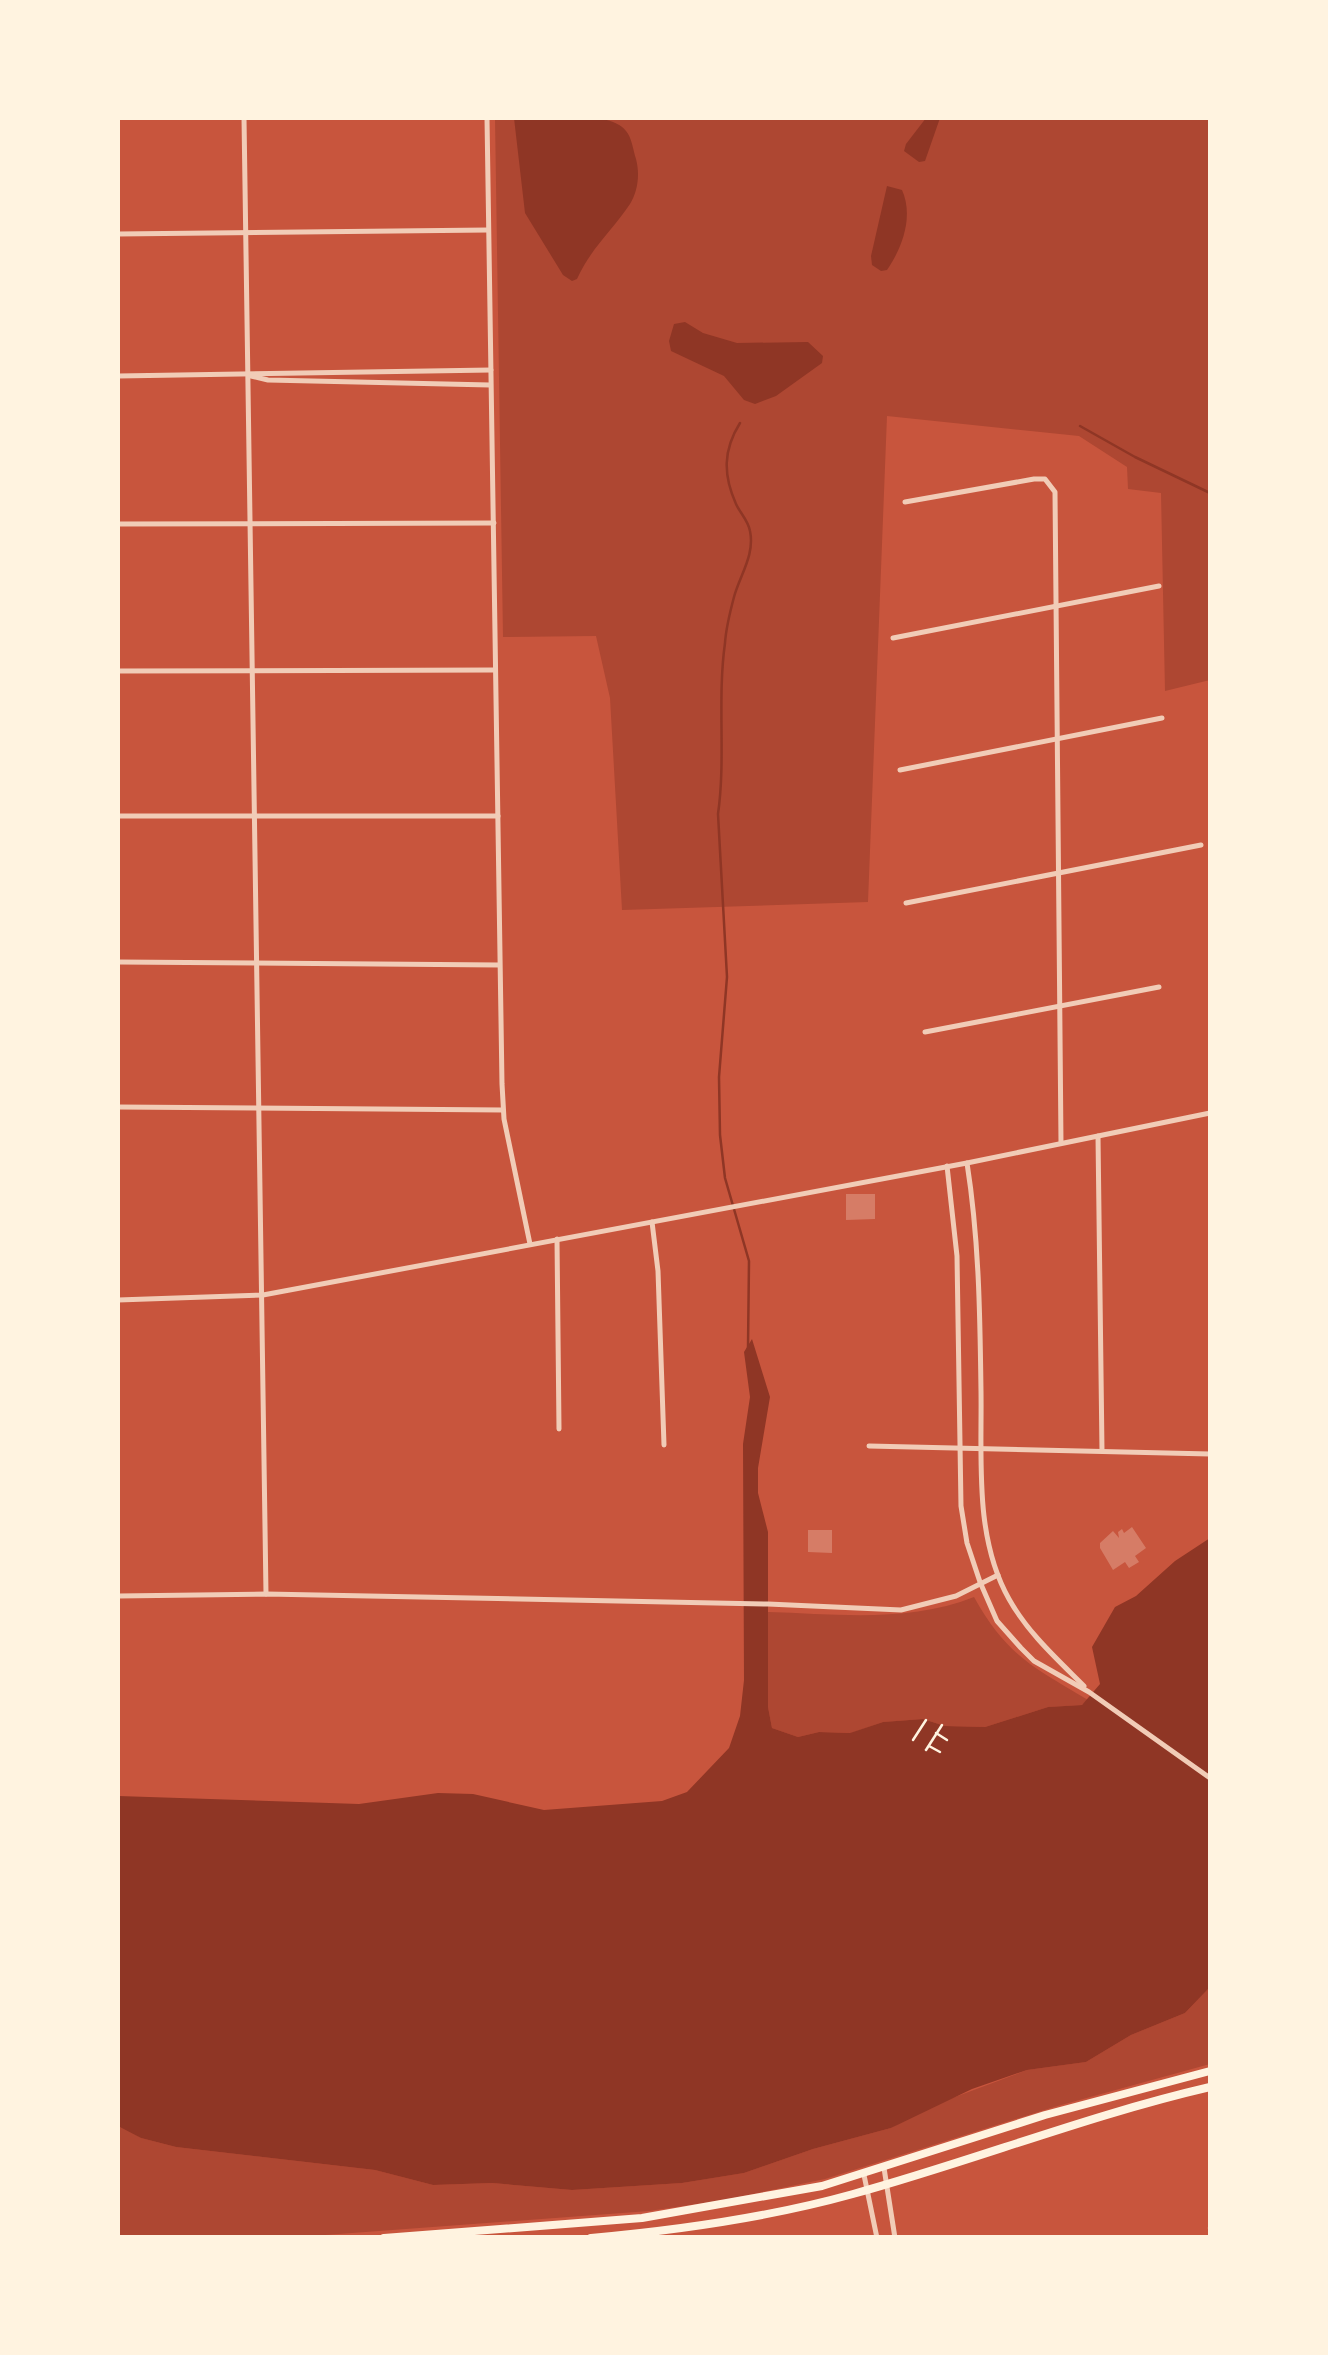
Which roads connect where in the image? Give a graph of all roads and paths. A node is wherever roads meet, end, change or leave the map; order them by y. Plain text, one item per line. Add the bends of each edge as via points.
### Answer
1 (244, 118) edge
2 (487, 118) edge
3 (488, 230) junction
4 (247, 232) junction
5 (118, 234) edge
6 (491, 370) junction
7 (118, 376) edge
8 (248, 376) junction
9 (491, 385) junction
10 (905, 502) dead end
11 (118, 524) edge
12 (249, 524) junction
13 (494, 524) junction
14 (1159, 586) dead end
15 (1056, 607) junction
16 (893, 638) dead end
17 (495, 670) junction
18 (118, 671) edge
19 (254, 672) junction
20 (1162, 718) dead end
21 (1057, 740) junction
22 (900, 770) dead end
23 (118, 816) edge
24 (254, 816) junction
25 (498, 816) junction
26 (1202, 845) dead end
27 (1058, 874) junction
28 (906, 903) dead end
29 (118, 962) edge
30 (257, 962) junction
31 (501, 965) junction
32 (1159, 987) dead end
33 (1059, 1006) junction
34 (925, 1032) dead end
35 (118, 1107) edge
36 (258, 1107) junction
37 (502, 1110) junction
38 (1210, 1113) edge
39 (1098, 1136) junction
40 (1061, 1143) junction
41 (968, 1163) junction
42 (947, 1166) junction
43 (652, 1222) junction
44 (557, 1239) junction
45 (530, 1244) junction
46 (262, 1295) junction
47 (118, 1300) edge
48 (559, 1429) dead end
49 (664, 1445) dead end
50 (869, 1446) dead end
51 (982, 1449) junction
52 (961, 1450) junction
53 (1102, 1451) junction
54 (1210, 1454) edge
55 (998, 1575) junction
56 (980, 1582) junction
57 (266, 1594) junction
58 (118, 1596) edge
59 (1089, 1692) junction
60 (926, 1720) dead end
61 (942, 1724) dead end
62 (936, 1733) junction
63 (913, 1740) dead end
64 (946, 1740) dead end
65 (940, 1752) dead end
66 (1210, 1778) edge
67 (1210, 2071) edge
68 (1210, 2087) edge
69 (884, 2168) junction
70 (864, 2175) junction
71 (887, 2185) junction
72 (868, 2190) junction
73 (384, 2238) edge
74 (591, 2238) edge
75 (878, 2238) edge
76 (895, 2238) edge

1 - 4 street
2 - 3 street
3 - 4 street
3 - 6 street
4 - 5 street
4 - 8 street
6 - 8 street
6 - 9 street
7 - 8 street
8 - 9 street
8 - 12 street
9 - 13 street
10 - 15 street via 1045,479 1055,492
11 - 12 street
12 - 13 street
12 - 19 street
13 - 17 street
14 - 15 street
15 - 16 street
15 - 21 street
17 - 19 street
17 - 25 street
18 - 19 street
19 - 24 street
20 - 21 street
21 - 22 street
21 - 27 street
23 - 24 street
24 - 25 street
24 - 30 street
25 - 31 street
26 - 27 street
27 - 28 street
27 - 33 street
29 - 30 street
30 - 31 street
30 - 36 street
31 - 37 street
32 - 33 street
33 - 34 street
33 - 40 street
35 - 36 street
36 - 37 street
36 - 46 street
37 - 45 street
38 - 39 street
39 - 40 street
39 - 53 street
40 - 41 street
41 - 42 street
41 - 51 street via 978,1251
42 - 43 street
42 - 52 street via 956,1220
43 - 44 street
43 - 49 street
44 - 45 street
44 - 48 street
45 - 46 street
46 - 47 street
46 - 57 street
50 - 52 street
51 - 52 street
51 - 53 street
51 - 55 street via 985,1518
52 - 56 street via 964,1530
53 - 54 street
55 - 56 street
55 - 59 street via 1031,1632
56 - 57 street via 956,1596 901,1610
56 - 59 street via 997,1621 1034,1662
57 - 58 street
59 - 66 street
60 - 63 path
61 - 62 path
62 - 64 path
62 - 65 path via 927,1748
67 - 69 main road
68 - 71 main road
69 - 70 main road
69 - 71 street
70 - 72 street
70 - 73 main road via 642,2218
71 - 72 main road
71 - 76 street
72 - 74 main road via 749,2219
72 - 75 street

